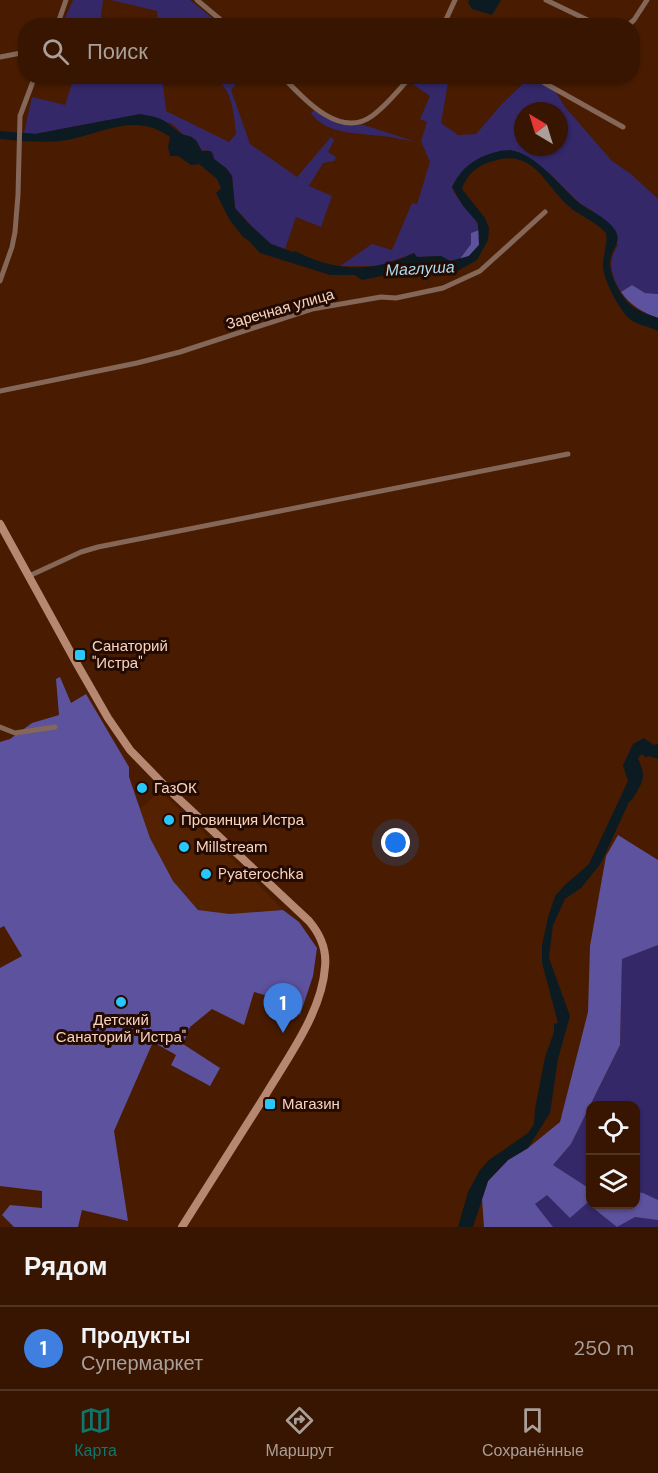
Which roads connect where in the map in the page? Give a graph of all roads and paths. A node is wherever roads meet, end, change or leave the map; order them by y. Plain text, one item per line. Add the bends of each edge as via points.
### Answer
1 (66, 0) edge
2 (197, 0) edge
3 (455, 0) edge
4 (546, 0) edge
5 (647, 0) edge
6 (60, 18) edge
7 (218, 18) edge
8 (447, 18) edge
9 (583, 18) edge
10 (635, 18) edge
11 (18, 54) edge
12 (0, 57) edge
13 (32, 84) edge
14 (290, 84) edge
15 (404, 84) edge
16 (546, 84) edge
17 (623, 127) dead end
18 (545, 212) dead end
19 (0, 281) edge
20 (0, 391) edge
21 (568, 454) dead end
22 (0, 524) edge
23 (4, 539) edge
24 (28, 576) junction
25 (0, 727) edge
26 (55, 727) dead end
27 (182, 1227) edge

1 - 6 street
2 - 7 street
3 - 8 street
4 - 9 street
5 - 10 street
11 - 12 street
13 - 19 street via 20,116 15,232
14 - 15 street via 322,113 352,123 370,118
16 - 17 street
18 - 20 street, Заречная улица via 480,271 443,288 312,309 180,352
21 - 24 street via 98,547
22 - 23 main road
23 - 24 main road
24 - 27 main road via 76,664 130,750 309,921 324,951 324,981 304,1031
25 - 26 street via 15,733

